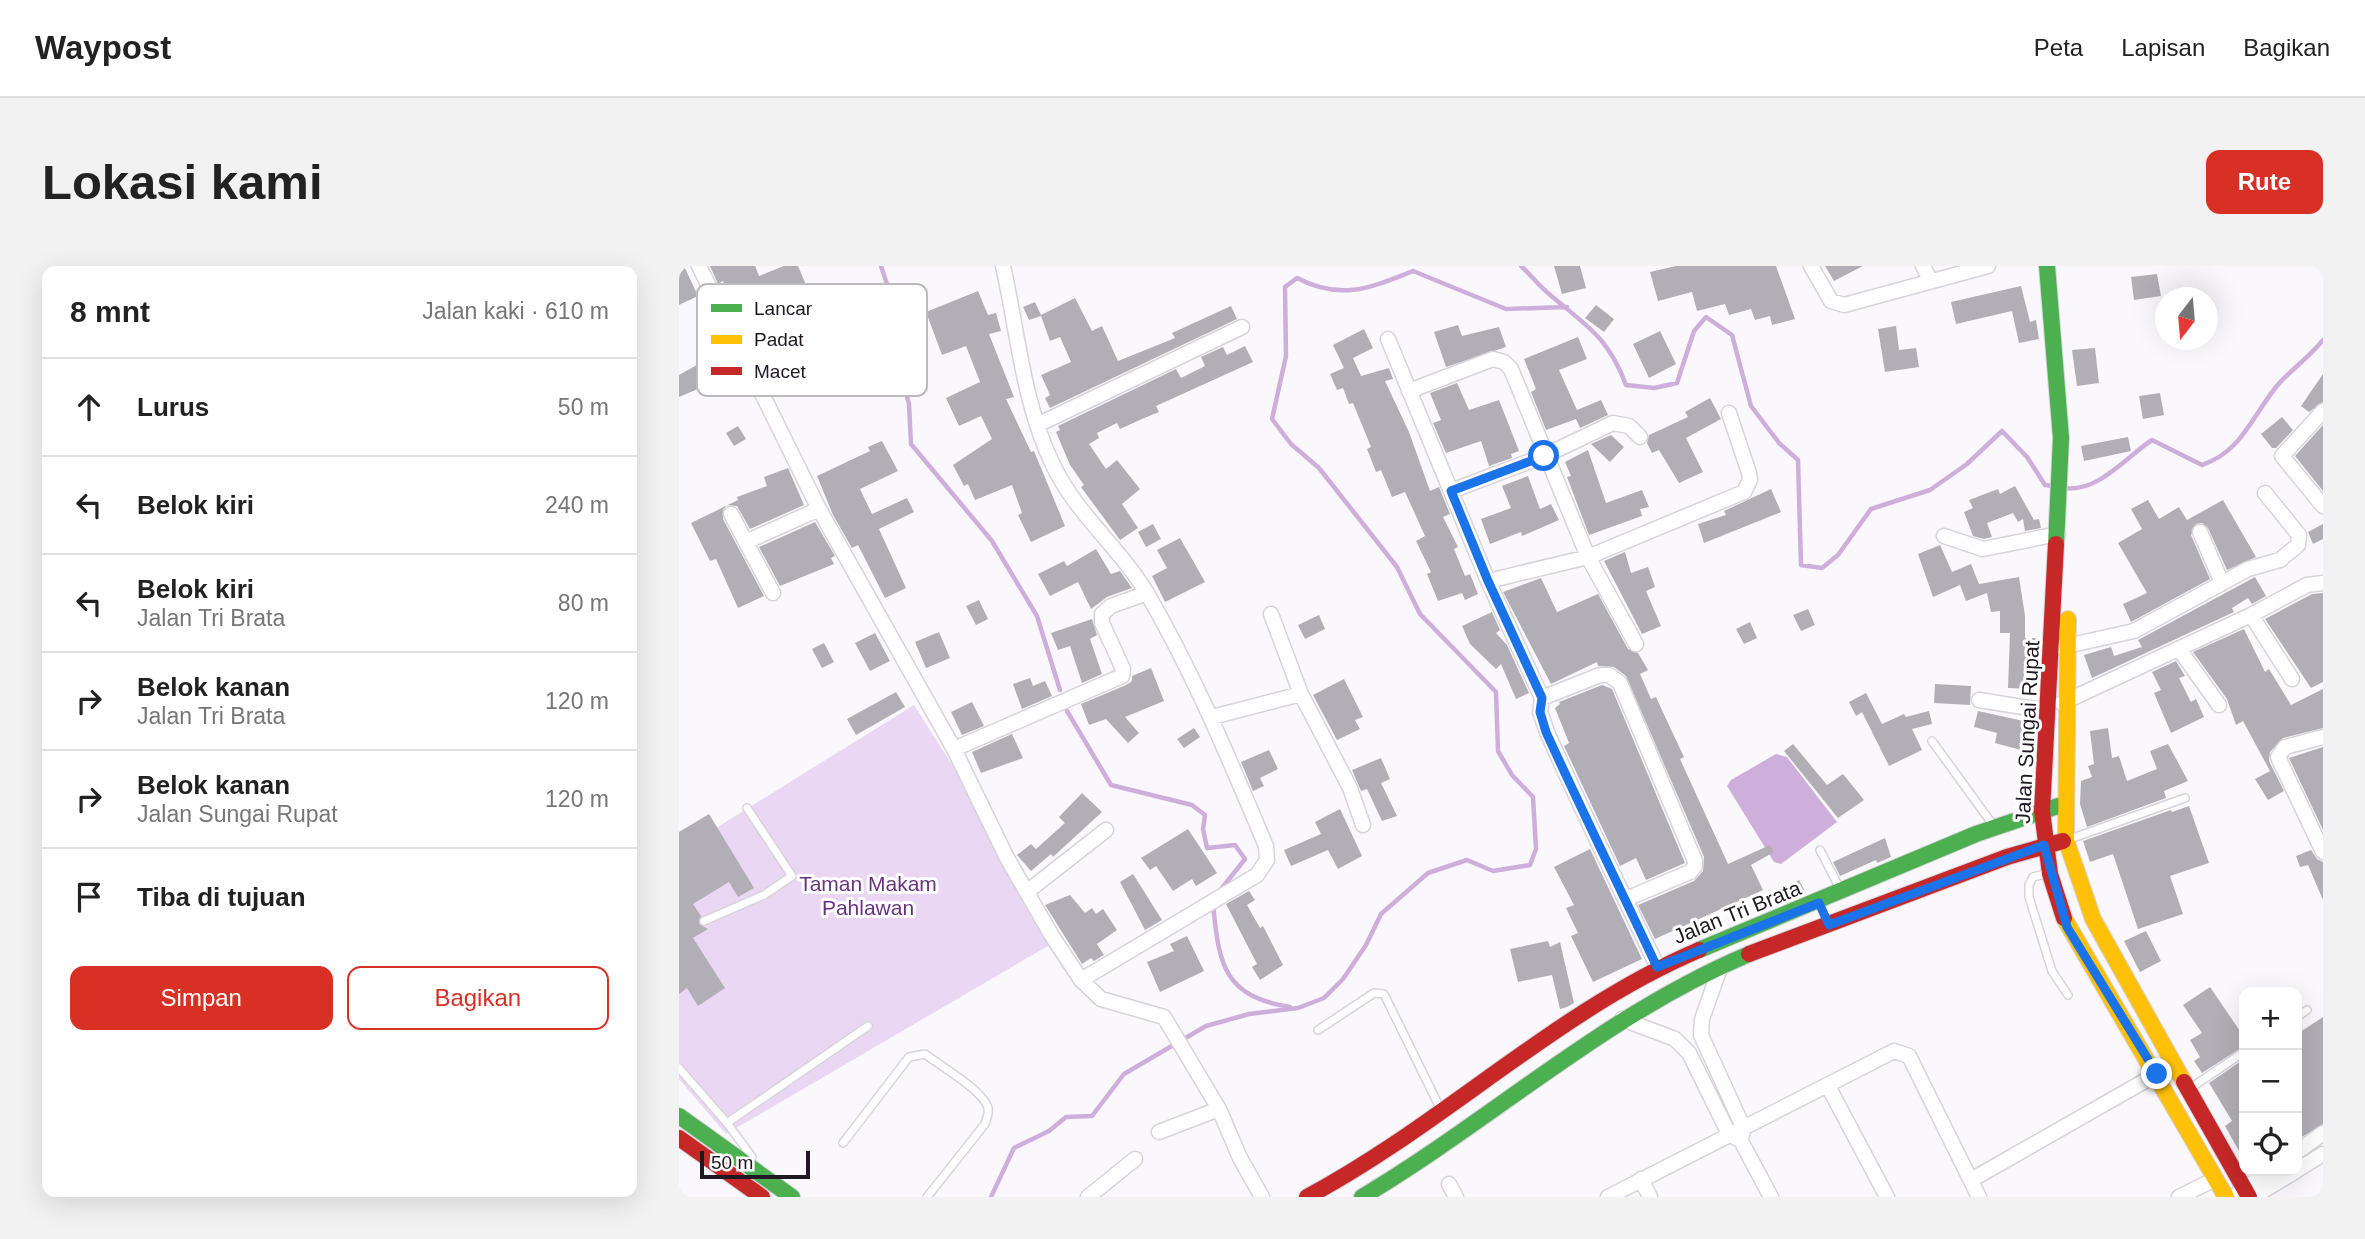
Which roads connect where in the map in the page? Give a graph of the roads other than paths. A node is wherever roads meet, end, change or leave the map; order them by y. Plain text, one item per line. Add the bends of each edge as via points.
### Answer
1 (699, 266) edge
2 (1003, 266) edge
3 (1811, 266) edge
4 (1923, 266) edge
5 (1988, 266) edge
6 (2047, 266) edge
7 (2056, 266) edge
8 (1930, 280) junction
9 (708, 284) edge
10 (1242, 327) dead end
11 (1388, 339) dead end
12 (1409, 391) junction
13 (763, 396) edge
14 (2323, 411) edge
15 (1729, 413) dead end
16 (1037, 425) junction
17 (1640, 437) dead end
18 (2065, 439) junction
19 (1544, 456) junction
20 (1451, 491) junction
21 (2265, 493) dead end
22 (2323, 506) edge
23 (819, 509) junction
24 (731, 514) dead end
25 (2062, 525) junction
26 (2200, 532) dead end
27 (1944, 536) dead end
28 (748, 541) junction
29 (1588, 557) junction
30 (1488, 581) junction
31 (2222, 583) junction
32 (2323, 583) edge
33 (773, 593) dead end
34 (1147, 593) junction
35 (1271, 614) dead end
36 (2252, 615) junction
37 (1636, 644) dead end
38 (2059, 647) junction
39 (2179, 649) junction
40 (2292, 679) dead end
41 (1301, 694) junction
42 (1542, 698) junction
43 (1979, 700) dead end
44 (2066, 702) junction
45 (2219, 705) dead end
46 (2048, 709) junction
47 (1212, 718) junction
48 (2323, 737) edge
49 (1932, 741) dead end
50 (954, 748) junction
51 (2185, 798) dead end
52 (2065, 804) junction
53 (747, 808) dead end
54 (2042, 811) junction
55 (1363, 825) dead end
56 (1995, 828) junction
57 (1106, 830) dead end
58 (2066, 840) junction
59 (2044, 845) junction
60 (1820, 850) dead end
61 (2323, 852) edge
62 (2050, 874) junction
63 (1028, 891) junction
64 (1842, 893) junction
65 (1626, 899) junction
66 (1819, 903) junction
67 (704, 921) dead end
68 (1829, 925) junction
69 (1657, 967) junction
70 (1720, 968) junction
71 (1081, 980) junction
72 (2068, 995) dead end
73 (2307, 1010) dead end
74 (2302, 1014) edge
75 (1622, 1019) junction
76 (868, 1026) dead end
77 (1318, 1030) dead end
78 (2239, 1055) edge
79 (1518, 1060) junction
80 (679, 1068) edge
81 (2157, 1074) junction
82 (1531, 1080) junction
83 (1828, 1086) junction
84 (2189, 1090) junction
85 (1219, 1109) junction
86 (1443, 1113) junction
87 (679, 1116) edge
88 (727, 1123) junction
89 (1159, 1132) dead end
90 (2323, 1133) edge
91 (1737, 1134) junction
92 (679, 1138) edge
93 (843, 1143) dead end
94 (2302, 1148) edge
95 (2323, 1154) edge
96 (1135, 1159) dead end
97 (2302, 1166) edge
98 (2266, 1176) edge
99 (2284, 1176) edge
100 (767, 1179) junction
101 (1641, 1179) junction
102 (2215, 1179) junction
103 (1971, 1180) junction
104 (2249, 1194) edge
105 (784, 1195) edge
106 (762, 1197) edge
107 (927, 1197) edge
108 (1088, 1197) edge
109 (1262, 1197) edge
110 (1307, 1197) edge
111 (1361, 1197) edge
112 (1608, 1197) edge
113 (1650, 1197) edge
114 (1770, 1197) edge
115 (1887, 1197) edge
116 (1979, 1197) edge
117 (2179, 1197) edge
118 (2227, 1197) edge

1 - 9 street
2 - 16 street
3 - 8 street via 1827,296 1838,304
4 - 8 street
5 - 8 street
6 - 18 main road, Jalan Sungai Rupat
7 - 18 main road, Jalan Sungai Rupat
10 - 16 street
11 - 12 street
12 - 19 street via 1493,359 1504,362 1511,369
12 - 20 street
13 - 23 street
14 - 22 street via 2283,456
15 - 29 street via 1749,472 1744,492
16 - 34 street via 1054,467 1085,517
17 - 19 street via 1629,426 1613,423
18 - 25 main road, Jalan Sungai Rupat
19 - 20 street
19 - 29 street
20 - 30 street
21 - 31 street via 2299,535 2298,545 2280,560
23 - 28 street
23 - 50 street
24 - 28 street
25 - 27 street via 1983,549
25 - 38 main road, Jalan Sungai Rupat
26 - 31 street
28 - 33 street
29 - 30 street
29 - 37 street
30 - 42 street
31 - 38 street via 2133,631
32 - 36 street via 2308,585
34 - 47 street
34 - 50 street via 1102,614 1122,676
35 - 41 street
36 - 39 street
36 - 40 street
38 - 44 main road, Jalan Sungai Rupat
38 - 46 main road, Jalan Sungai Rupat
39 - 44 street
39 - 45 street
41 - 47 street
41 - 55 street via 1350,788
42 - 65 street via 1540,712 1546,732
42 - 65 street via 1600,675 1620,683 1695,861 1689,872
43 - 46 street
44 - 46 street
44 - 52 main road, Jalan Sungai Rupat
46 - 54 main road, Jalan Sungai Rupat
47 - 71 street via 1266,846 1264,867
48 - 61 street via 2285,747 2278,757
49 - 56 lane
50 - 63 street
51 - 58 lane
52 - 54 main road, Jalan Tri Brata
52 - 58 main road, Jalan Sungai Rupat
53 - 67 lane via 792,876 764,895
54 - 56 main road, Jalan Tri Brata
54 - 59 main road, Jalan Sungai Rupat
56 - 64 main road, Jalan Tri Brata
57 - 63 street
58 - 59 main road
58 - 84 main road, Jalan Sungai Rupat via 2093,919
59 - 62 main road, Jalan Sungai Rupat
59 - 68 main road
60 - 64 lane
62 - 72 lane via 2033,877 2029,897 2052,971
62 - 81 main road, Jalan Sungai Rupat via 2067,927
63 - 71 street
64 - 66 main road, Jalan Tri Brata
65 - 69 street
66 - 68 main road
66 - 69 main road, Jalan Tri Brata
68 - 70 main road
69 - 79 main road, Jalan Tri Brata
70 - 75 main road
70 - 91 street via 1701,1035
71 - 85 street via 1114,1005 1164,1017
73 - 74 lane
75 - 82 main road
75 - 91 street via 1675,1039 1689,1053
76 - 88 lane
77 - 86 lane via 1374,993 1384,994
78 - 84 lane
79 - 82 main road
79 - 86 main road, Jalan Tri Brata
80 - 88 lane
81 - 102 main road, Jalan Sungai Rupat
81 - 103 street
82 - 111 main road
83 - 91 street
83 - 103 street via 1894,1051 1909,1056
83 - 115 street
84 - 104 main road, Jalan Sungai Rupat
85 - 89 street
85 - 109 street
86 - 110 main road, Jalan Tri Brata via 1351,1175
87 - 100 main road
88 - 100 lane
90 - 94 street
91 - 101 street
91 - 114 street
92 - 106 main road
93 - 107 lane via 909,1057 925,1054 977,1093 989,1112 985,1124
95 - 97 street
96 - 108 street
98 - 104 street
99 - 104 street
100 - 105 main road
101 - 112 street
101 - 113 street
102 - 117 street
102 - 118 main road, Jalan Sungai Rupat
103 - 116 street
104 - 118 street

